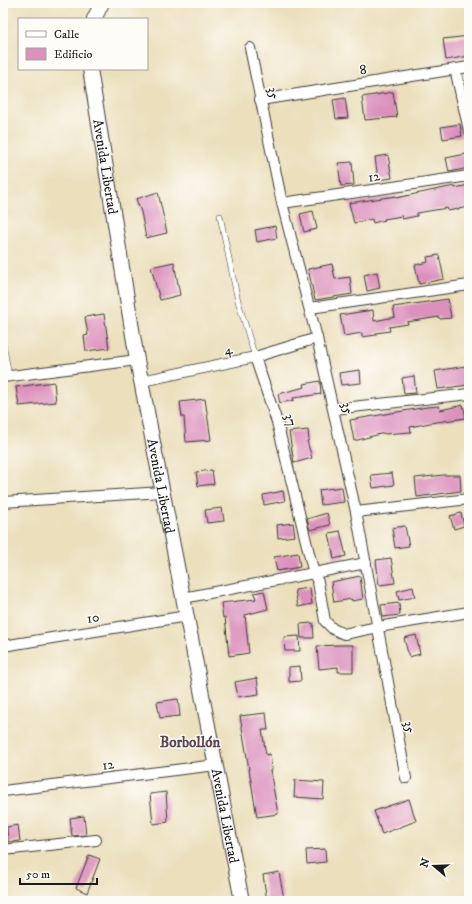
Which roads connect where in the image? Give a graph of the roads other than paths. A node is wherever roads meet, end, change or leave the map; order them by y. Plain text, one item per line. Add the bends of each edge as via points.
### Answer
1 (102, 3) edge
2 (94, 18) edge
3 (250, 48) dead end
4 (469, 67) edge
5 (455, 69) junction
6 (90, 70) edge
7 (260, 100) junction
8 (469, 130) edge
9 (469, 176) edge
10 (282, 203) junction
11 (220, 216) dead end
12 (469, 285) edge
13 (310, 308) junction
14 (317, 338) junction
15 (3, 343) edge
16 (255, 357) junction
17 (137, 360) junction
18 (6, 377) edge
19 (142, 381) junction
20 (469, 394) edge
21 (334, 409) junction
22 (163, 492) junction
23 (469, 499) edge
24 (3, 502) edge
25 (356, 512) junction
26 (366, 563) junction
27 (314, 574) junction
28 (184, 598) junction
29 (469, 612) edge
30 (187, 616) junction
31 (378, 627) junction
32 (3, 646) edge
33 (216, 765) junction
34 (406, 778) dead end
35 (3, 791) edge
36 (96, 840) dead end
37 (3, 850) edge
38 (242, 901) edge

1 - 2 main road
3 - 7 street, 35
4 - 5 street, 8
5 - 7 street, 8
5 - 8 street
6 - 17 main road, Avenida Libertad
7 - 10 street, 35
9 - 10 street, 12
10 - 13 street, 35
11 - 16 lane, 37 via 238,301
12 - 13 street
13 - 14 street, 35
14 - 16 street, 4
14 - 21 street, 35
15 - 18 lane
16 - 19 street, 4
16 - 27 street, 37 via 278,422
17 - 18 street
17 - 19 main road, Avenida Libertad
19 - 22 main road, Avenida Libertad
20 - 21 street
21 - 25 street, 35
22 - 24 street
22 - 28 main road, Avenida Libertad
23 - 25 street
25 - 26 street, 35
26 - 27 street
26 - 31 street, 35
27 - 28 street
27 - 31 street, 37 via 318,582 325,621 333,630 344,634
28 - 30 main road, Avenida Libertad
29 - 31 street
30 - 32 street, 10
30 - 33 main road, Avenida Libertad
31 - 34 street, 35
33 - 35 street, 12
33 - 38 main road, Avenida Libertad
36 - 37 street

